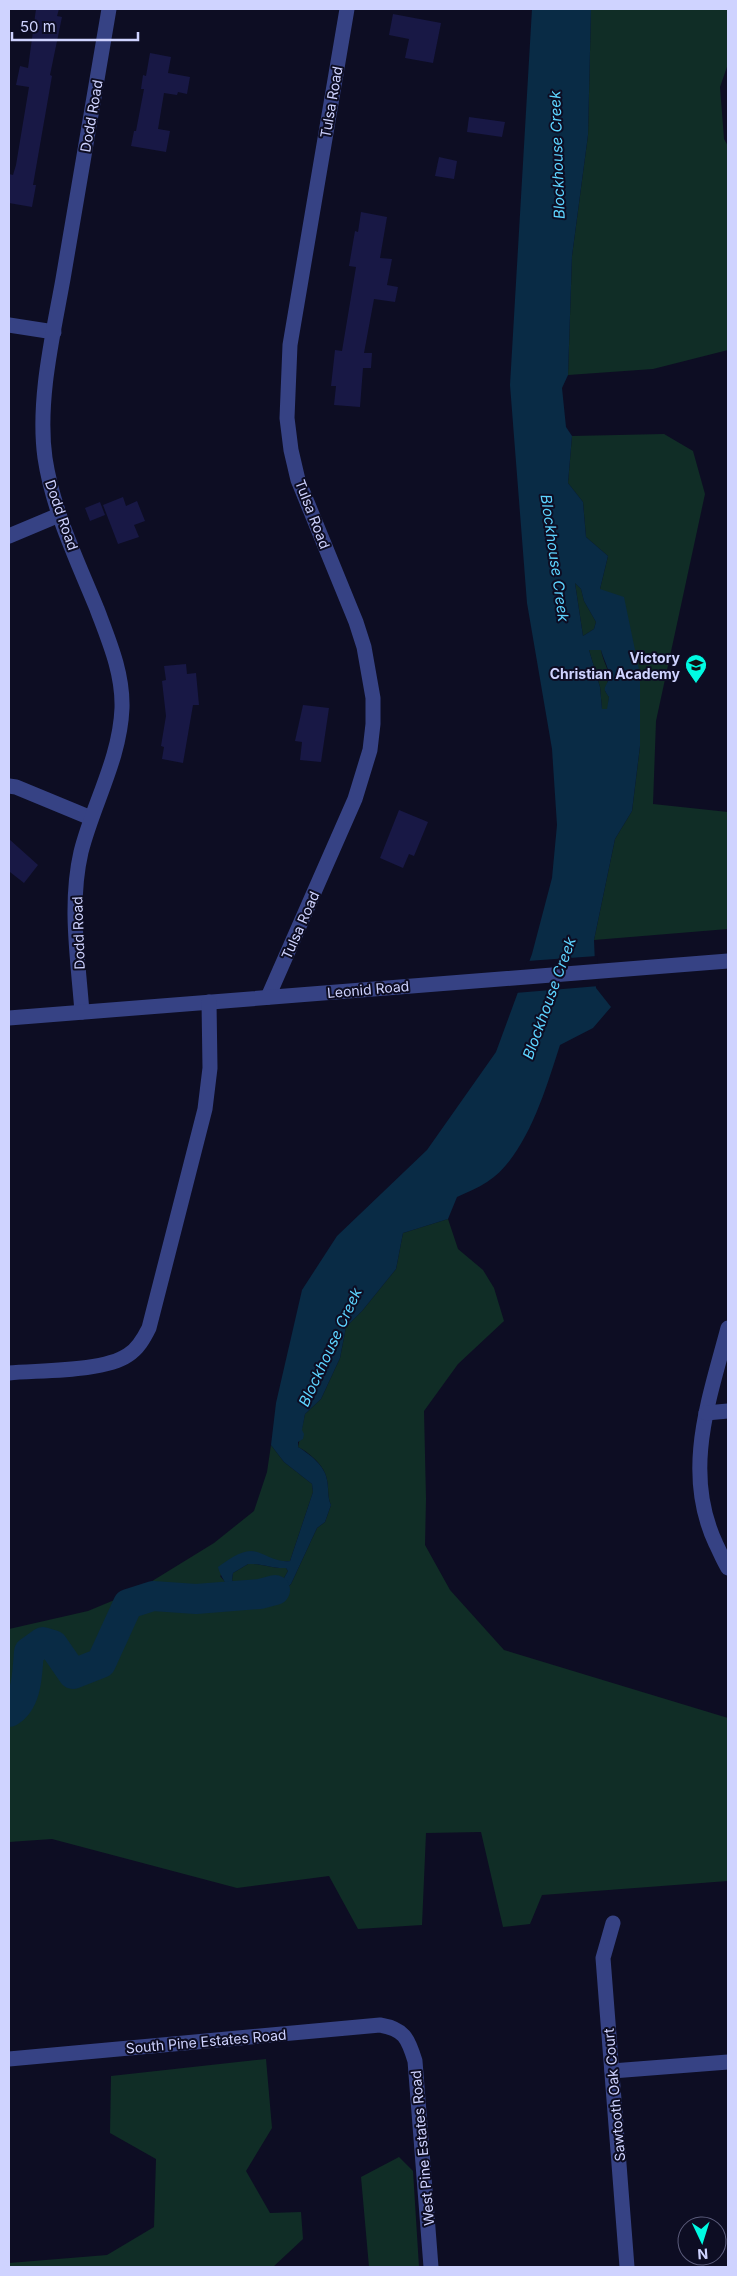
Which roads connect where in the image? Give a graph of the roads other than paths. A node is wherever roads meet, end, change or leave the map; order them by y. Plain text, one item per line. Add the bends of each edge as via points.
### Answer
1 (109, 9) edge
2 (347, 9) edge
3 (9, 325) edge
4 (54, 332) junction
5 (59, 515) junction
6 (9, 536) edge
7 (9, 786) edge
8 (91, 818) junction
9 (728, 961) edge
10 (268, 998) junction
11 (208, 1002) junction
12 (82, 1012) junction
13 (9, 1018) edge
14 (728, 1328) edge
15 (9, 1373) edge
16 (728, 1411) edge
17 (706, 1413) junction
18 (728, 1568) edge
19 (613, 1923) dead end
20 (402, 2032) joint
21 (9, 2059) edge
22 (728, 2062) edge
23 (612, 2071) junction
24 (431, 2267) edge
25 (627, 2267) edge

1 - 4 street, Dodd Road
2 - 10 street, Tulsa Road via 290,345 287,418 298,480 364,647 373,698 373,724 370,750 355,799
3 - 4 street
4 - 5 street, Dodd Road via 43,429 49,481
5 - 6 street
5 - 8 street, Dodd Road via 113,651 120,679 122,708 117,740 110,770
7 - 8 street
8 - 12 street, Dodd Road via 76,884 75,918
9 - 10 street, Leonid Road
10 - 11 street, Leonid Road
11 - 12 street, Leonid Road
11 - 15 street via 210,1068 205,1109 150,1328 130,1354 116,1362
12 - 13 street, Leonid Road
14 - 17 street
16 - 17 street
17 - 18 street via 700,1454 702,1506
19 - 23 street, Sawtooth Oak Court via 603,1958
20 - 21 street, South Pine Estates Road via 380,2025
20 - 24 street, West Pine Estates Road via 415,2061
22 - 23 street
23 - 25 street, Sawtooth Oak Court

